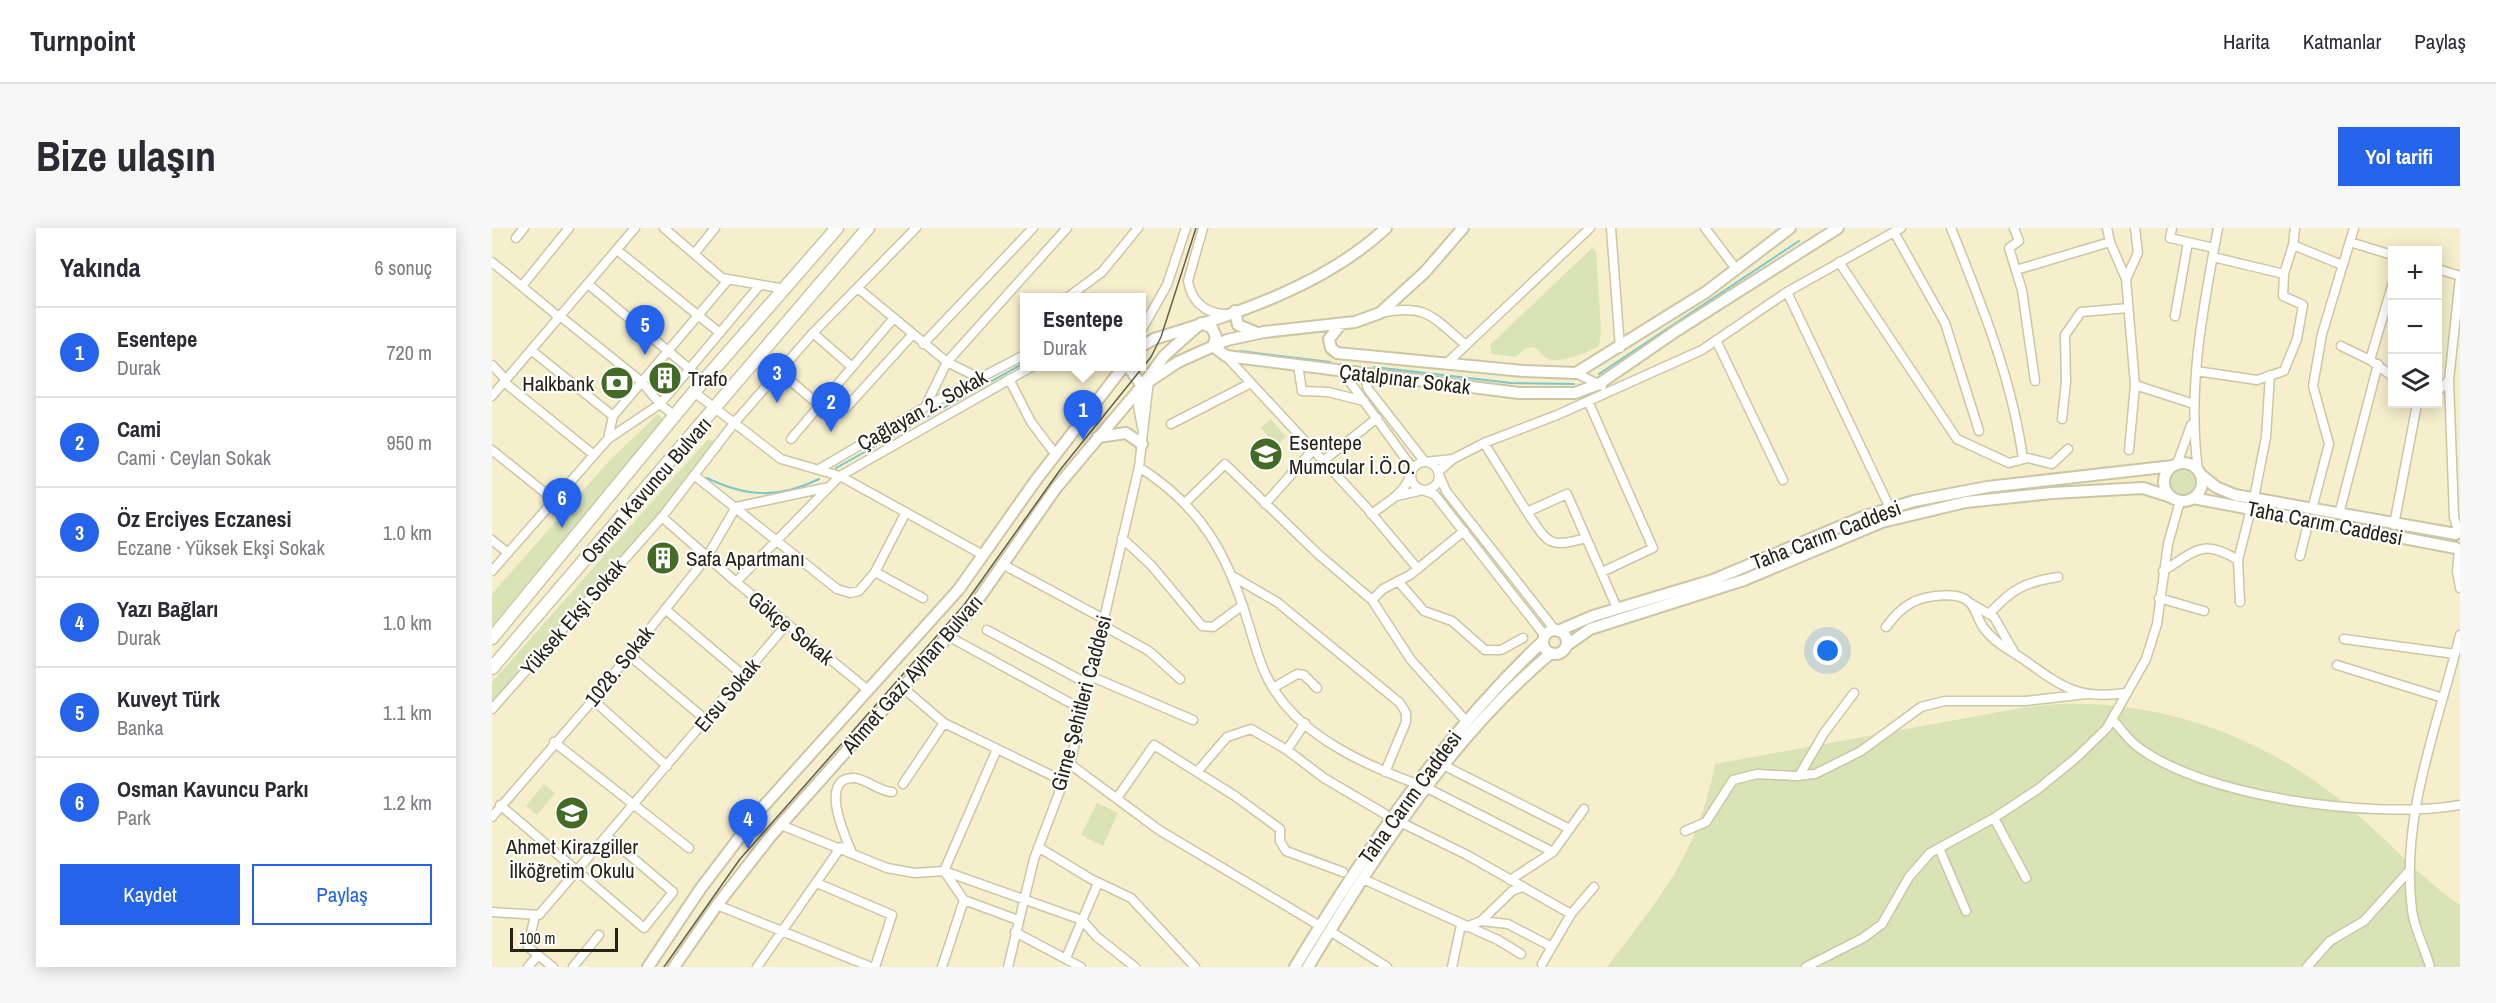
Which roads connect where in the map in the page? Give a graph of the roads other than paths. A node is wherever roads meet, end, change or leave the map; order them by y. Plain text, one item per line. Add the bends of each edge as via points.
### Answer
1 (524, 228) edge
2 (569, 228) edge
3 (635, 228) edge
4 (664, 228) edge
5 (715, 228) edge
6 (837, 228) edge
7 (868, 228) edge
8 (915, 228) edge
9 (1033, 228) edge
10 (1067, 228) edge
11 (1138, 228) edge
12 (1186, 228) edge
13 (1203, 228) edge
14 (1463, 228) edge
15 (1590, 228) edge
16 (1611, 228) edge
17 (1705, 228) edge
18 (1790, 228) edge
19 (1838, 228) edge
20 (1951, 228) edge
21 (2014, 228) edge
22 (2107, 228) edge
23 (2135, 228) edge
24 (2172, 228) edge
25 (2218, 228) edge
26 (2295, 228) edge
27 (2354, 228) edge
28 (1383, 229) edge
29 (1897, 230) edge
30 (516, 238) dead end
31 (2110, 242) junction
32 (2188, 242) junction
33 (2349, 242) junction
34 (2293, 245) junction
35 (617, 250) junction
36 (2213, 252) junction
37 (694, 254) junction
38 (2388, 254) edge
39 (492, 262) edge
40 (1839, 262) junction
41 (2342, 265) junction
42 (1737, 270) junction
43 (2016, 270) junction
44 (2442, 270) edge
45 (2284, 274) junction
46 (2460, 277) edge
47 (2126, 279) junction
48 (728, 280) junction
49 (588, 284) junction
50 (522, 286) junction
51 (759, 286) junction
52 (785, 289) junction
53 (859, 289) junction
54 (1787, 292) junction
55 (1073, 293) edge
56 (2389, 300) edge
57 (2128, 308) junction
58 (1230, 313) junction
59 (1380, 313) junction
60 (698, 316) junction
61 (2175, 316) dead end
62 (560, 317) junction
63 (893, 319) junction
64 (1146, 321) edge
65 (1201, 322) junction
66 (1341, 324) junction
67 (720, 333) junction
68 (813, 333) junction
69 (1257, 333) junction
70 (912, 335) junction
71 (1716, 340) junction
72 (923, 344) junction
73 (1146, 344) edge
74 (1466, 345) junction
75 (1213, 346) junction
76 (2341, 346) dead end
77 (1620, 348) junction
78 (531, 350) junction
79 (669, 350) junction
80 (1226, 356) junction
81 (1020, 357) edge
82 (947, 362) junction
83 (2374, 362) junction
84 (1446, 364) junction
85 (492, 365) edge
86 (1298, 365) junction
87 (852, 367) junction
88 (690, 368) junction
89 (780, 371) junction
90 (1024, 371) edge
91 (1122, 371) edge
92 (1132, 371) edge
93 (1342, 371) junction
94 (2196, 371) junction
95 (1576, 373) junction
96 (2388, 373) edge
97 (1364, 374) junction
98 (2270, 375) junction
99 (979, 378) junction
100 (1009, 380) junction
101 (2450, 380) junction
102 (505, 381) junction
103 (704, 381) junction
104 (2035, 381) dead end
105 (642, 382) junction
106 (1146, 383) junction
107 (1251, 383) junction
108 (1599, 384) junction
109 (2135, 385) junction
110 (2442, 387) edge
111 (694, 392) junction
112 (1609, 392) junction
113 (492, 396) edge
114 (1588, 401) junction
115 (1365, 402) junction
116 (660, 404) junction
117 (2194, 404) junction
118 (819, 405) junction
119 (926, 407) junction
120 (716, 408) junction
121 (846, 408) dead end
122 (2416, 408) edge
123 (614, 416) junction
124 (2193, 416) junction
125 (676, 417) junction
126 (1377, 418) junction
127 (2062, 419) dead end
128 (735, 422) junction
129 (1171, 424) dead end
130 (1979, 431) dead end
131 (1097, 437) junction
132 (608, 439) junction
133 (791, 439) dead end
134 (1143, 440) junction
135 (1484, 443) junction
136 (2068, 449) dead end
137 (492, 450) edge
138 (2128, 450) dead end
139 (1312, 451) junction
140 (594, 455) junction
141 (1056, 455) junction
142 (1453, 459) junction
143 (2023, 459) junction
144 (1322, 462) junction
145 (1425, 462) junction
146 (2175, 465) junction
147 (1139, 467) junction
148 (821, 468) junction
149 (1438, 472) junction
150 (2199, 472) junction
151 (1412, 473) junction
152 (694, 475) junction
153 (840, 476) junction
154 (1783, 480) dead end
155 (2454, 486) junction
156 (829, 487) junction
157 (1424, 490) junction
158 (1397, 496) junction
159 (2193, 498) junction
160 (2175, 499) junction
161 (554, 500) junction
162 (1185, 503) junction
163 (2253, 503) junction
164 (1265, 504) junction
165 (736, 507) junction
166 (1890, 508) junction
167 (2460, 511) edge
168 (906, 512) junction
169 (1527, 512) junction
170 (1371, 514) junction
171 (2310, 514) junction
172 (2338, 514) junction
173 (662, 517) junction
174 (2394, 525) junction
175 (1464, 531) junction
176 (2458, 532) edge
177 (1122, 538) junction
178 (1586, 538) junction
179 (492, 540) edge
180 (778, 540) junction
181 (2458, 550) edge
182 (508, 553) junction
183 (983, 555) junction
184 (2300, 556) dead end
185 (707, 557) junction
186 (2238, 560) junction
187 (1002, 564) junction
188 (1418, 569) junction
189 (492, 571) edge
190 (2163, 571) junction
191 (875, 572) junction
192 (1602, 572) junction
193 (1234, 577) junction
194 (2058, 577) dead end
195 (1398, 581) junction
196 (736, 582) junction
197 (2460, 588) edge
198 (923, 598) dead end
199 (2159, 598) junction
200 (1372, 600) junction
201 (2240, 602) dead end
202 (1970, 603) junction
203 (1243, 605) junction
204 (1617, 608) junction
205 (665, 609) junction
206 (2204, 611) dead end
207 (1990, 613) junction
208 (1103, 622) junction
209 (788, 624) junction
210 (1886, 627) dead end
211 (987, 630) dead end
212 (1550, 635) junction
213 (2460, 635) edge
214 (948, 636) junction
215 (492, 638) edge
216 (1523, 638) dead end
217 (2344, 639) dead end
218 (1566, 646) junction
219 (1551, 653) junction
220 (2015, 654) junction
221 (2455, 654) junction
222 (629, 656) junction
223 (2337, 665) dead end
224 (492, 668) edge
225 (744, 676) junction
226 (1180, 679) dead end
227 (1089, 680) junction
228 (902, 687) junction
229 (1273, 688) junction
230 (1317, 688) dead end
231 (868, 690) junction
232 (1854, 693) dead end
233 (2126, 693) junction
234 (2087, 694) junction
235 (2444, 698) junction
236 (593, 699) junction
237 (492, 709) edge
238 (1083, 710) junction
239 (2112, 719) junction
240 (706, 720) junction
241 (1193, 720) dead end
242 (1467, 721) junction
243 (944, 723) junction
244 (1305, 723) junction
245 (554, 742) junction
246 (998, 749) junction
247 (1287, 750) junction
248 (1070, 764) junction
249 (667, 766) junction
250 (1444, 766) junction
251 (1197, 772) junction
252 (1385, 772) junction
253 (1799, 776) junction
254 (1063, 781) junction
255 (903, 784) dead end
256 (1422, 786) junction
257 (892, 792) dead end
258 (1116, 798) junction
259 (634, 804) junction
260 (2460, 805) edge
261 (500, 806) junction
262 (1584, 809) dead end
263 (2415, 811) junction
264 (1385, 814) dead end
265 (492, 817) edge
266 (1994, 818) junction
267 (1402, 823) junction
268 (781, 825) junction
269 (1570, 829) junction
270 (1685, 831) dead end
271 (607, 836) junction
272 (841, 847) junction
273 (1038, 847) junction
274 (689, 848) dead end
275 (1939, 848) junction
276 (1553, 852) junction
277 (852, 853) junction
278 (577, 871) junction
279 (944, 871) junction
280 (2409, 871) junction
281 (1343, 872) dead end
282 (2026, 878) dead end
283 (1363, 879) junction
284 (1510, 880) junction
285 (1098, 883) junction
286 (817, 884) junction
287 (1522, 887) junction
288 (1594, 887) dead end
289 (1024, 899) junction
290 (964, 900) junction
291 (717, 904) junction
292 (1966, 910) dead end
293 (492, 912) edge
294 (1571, 914) junction
295 (537, 915) junction
296 (1018, 920) junction
297 (1082, 920) junction
298 (1481, 921) junction
299 (1464, 926) junction
300 (1325, 929) junction
301 (784, 931) junction
302 (1015, 932) junction
303 (599, 935) dead end
304 (1552, 947) junction
305 (538, 954) junction
306 (1521, 954) dead end
307 (1066, 958) junction
308 (1542, 964) dead end
309 (528, 967) edge
310 (553, 967) edge
311 (573, 967) edge
312 (648, 967) edge
313 (674, 967) edge
314 (757, 967) edge
315 (873, 967) edge
316 (942, 967) edge
317 (1008, 967) edge
318 (1081, 967) edge
319 (1135, 967) edge
320 (1195, 967) edge
321 (1295, 967) edge
322 (1308, 967) edge
323 (1388, 967) edge
324 (1452, 967) edge
325 (1806, 967) edge
326 (2307, 967) edge
327 (2430, 967) edge

1 - 30 street
2 - 50 street
3 - 35 street
4 - 37 street
5 - 37 street
6 - 52 highway, Osman Kavuncu Bulvarı
7 - 120 highway, Osman Kavuncu Bulvarı
8 - 53 street, Yüksek Ekşi Sokak
9 - 72 street
10 - 82 street
11 - 55 street via 1102,272
12 - 64 street via 1167,285
13 - 58 street via 1188,286 1203,308
14 - 59 main road, Ahmet Gazi Ayhan Bulvarı via 1419,278
15 - 74 street
16 - 77 street
17 - 42 street
18 - 42 main road
19 - 108 main road, Çatalpınar Sokak
20 - 143 street via 1985,312 2017,417
21 - 43 street via 2019,241 2009,248
22 - 31 street
23 - 47 street via 2138,253
24 - 32 street via 2170,238
25 - 36 street
26 - 34 street
27 - 33 street
28 - 58 main road via 1334,268
29 - 40 street
29 - 130 street via 1945,323
31 - 43 street
31 - 47 street
32 - 36 street
32 - 61 street
33 - 38 street
33 - 41 street
34 - 41 street
34 - 45 street
35 - 49 street
35 - 60 street
36 - 45 street
36 - 94 street
37 - 48 street
39 - 50 street
40 - 54 street
40 - 143 street via 1958,439 2004,462
41 - 171 street via 2322,334 2313,386 2329,444
42 - 77 main road
43 - 104 street
44 - 46 street
45 - 98 street via 2283,296 2303,305 2297,339 2284,371
46 - 101 street
47 - 57 street
48 - 51 street
48 - 60 street
49 - 62 street
49 - 79 street
50 - 62 street
51 - 52 street
51 - 67 street
52 - 103 highway, Osman Kavuncu Bulvarı
53 - 63 street
53 - 68 street, Yüksek Ekşi Sokak
54 - 71 street
54 - 166 street
56 - 83 street
57 - 109 street
57 - 127 street via 2081,312 2065,335
58 - 65 main road
58 - 69 main road via 1238,325
59 - 66 main road, Ahmet Gazi Ayhan Bulvarı
59 - 74 street via 1423,310
60 - 67 street
60 - 79 street
62 - 78 street
62 - 105 street
63 - 70 street
63 - 87 street
65 - 73 main road
65 - 75 main road via 1214,330
65 - 106 main road via 1166,355
66 - 69 main road, Ahmet Gazi Ayhan Bulvarı
66 - 84 main road, Çatalpınar Sokak via 1329,339 1337,353
67 - 88 street
68 - 87 street
68 - 89 street, Yüksek Ekşi Sokak
69 - 75 main road, Ahmet Gazi Ayhan Bulvarı
70 - 72 street
70 - 121 street
71 - 112 street
71 - 154 street
72 - 82 street
74 - 84 street
75 - 80 main road
75 - 106 main road, Ahmet Gazi Ayhan Bulvarı
76 - 83 street
77 - 95 main road
78 - 102 street
78 - 123 street
79 - 88 street
79 - 105 street
80 - 86 main road, Çatalpınar Sokak
80 - 107 street
81 - 99 street, Çağlayan 2. Sokak
82 - 99 street
82 - 119 street
83 - 96 street
83 - 172 street
84 - 95 main road, Çatalpınar Sokak
85 - 102 street
86 - 93 main road, Çatalpınar Sokak
86 - 115 street via 1302,391 1334,393
87 - 118 street
88 - 103 street
88 - 116 street
89 - 118 street
89 - 128 street, Yüksek Ekşi Sokak
90 - 100 street, Çağlayan 2. Sokak
91 - 141 main road, Ahmet Gazi Ayhan Bulvarı
92 - 106 main road
93 - 97 main road, Çatalpınar Sokak
93 - 115 street
94 - 98 street via 2257,380
94 - 117 street
95 - 108 street
97 - 108 main road, Çatalpınar Sokak via 1534,394 1575,393
97 - 145 street via 1368,389
98 - 163 street via 2266,437
99 - 119 street, Çağlayan 2. Sokak
100 - 141 street via 1031,423
100 - 153 street, Çağlayan 2. Sokak
101 - 110 street
101 - 155 street
102 - 113 street
102 - 140 street
103 - 111 highway, Osman Kavuncu Bulvarı
105 - 116 street
105 - 123 street
106 - 131 main road, Ahmet Gazi Ayhan Bulvarı
106 - 134 street, Girne Şehitleri Caddesi via 1138,406
107 - 129 street
107 - 139 street
108 - 112 street
109 - 117 street
109 - 138 street
111 - 120 street
111 - 125 highway, Osman Kavuncu Bulvarı
112 - 114 street
114 - 135 street
114 - 192 street via 1653,548
115 - 126 street
116 - 125 street
116 - 132 street
117 - 124 street
118 - 133 street
119 - 148 street, Çağlayan 2. Sokak
120 - 128 street
120 - 224 highway, Osman Kavuncu Bulvarı
122 - 174 street
123 - 132 street
124 - 146 street
124 - 150 street
125 - 215 highway, Osman Kavuncu Bulvarı
126 - 144 street
126 - 151 street via 1406,456
128 - 148 street via 781,459
128 - 152 street, Yüksek Ekşi Sokak
131 - 134 main road via 1126,433
131 - 187 main road, Ahmet Gazi Ayhan Bulvarı
132 - 140 street
134 - 147 street, Girne Şehitleri Caddesi
135 - 142 street
135 - 169 street
136 - 143 street via 2052,464
137 - 161 street
139 - 144 street
139 - 164 street
140 - 161 street
141 - 183 main road, Ahmet Gazi Ayhan Bulvarı
142 - 145 street
142 - 149 street
144 - 170 street
145 - 149 street
145 - 151 street via 1416,465
146 - 150 main road via 2191,464
146 - 160 main road via 2164,481
146 - 166 main road, Taha Carım Caddesi via 1963,490
147 - 162 street
147 - 177 street, Girne Şehitleri Caddesi
148 - 153 street
149 - 157 street via 1436,485
149 - 212 street via 1451,498
150 - 159 main road via 2201,488
150 - 163 main road, Taha Carım Caddesi via 2216,487
151 - 157 street via 1413,482
151 - 158 street
152 - 165 street
152 - 173 street, Yüksek Ekşi Sokak
153 - 156 street, Çağlayan 2. Sokak
153 - 168 street
155 - 167 street
155 - 176 street
156 - 165 street
156 - 180 street, Çağlayan 2. Sokak
157 - 158 street
157 - 175 street via 1438,498
158 - 170 street
159 - 160 main road
159 - 163 main road, Taha Carım Caddesi
160 - 190 street
160 - 218 main road, Taha Carım Caddesi via 2143,488 2052,493 1966,502 1882,522 1744,580 1590,629
161 - 182 street
162 - 164 street via 1225,464
162 - 193 street via 1214,539
163 - 171 main road, Taha Carım Caddesi
163 - 186 street
164 - 200 street
165 - 180 street
165 - 185 street, 1028. Sokak
166 - 204 main road, Taha Carım Caddesi via 1713,580
168 - 183 street
168 - 191 street
169 - 178 street via 1545,539 1562,545
169 - 178 street via 1567,494
170 - 188 street
171 - 172 main road, Taha Carım Caddesi
171 - 181 main road, Taha Carım Caddesi
171 - 184 street
172 - 174 main road, Taha Carım Caddesi
173 - 185 street, Gökçe Sokak
173 - 237 street, Yüksek Ekşi Sokak
174 - 176 main road, Taha Carım Caddesi
175 - 188 street
175 - 212 street
176 - 181 main road
177 - 203 street via 1151,565 1202,626 1213,627
177 - 208 street, Girne Şehitleri Caddesi
178 - 192 street
179 - 182 street
180 - 191 street via 841,592 859,591
180 - 196 street, Çağlayan 2. Sokak
181 - 197 street
182 - 189 street
183 - 231 main road, Ahmet Gazi Ayhan Bulvarı via 959,589
185 - 196 street, Gökçe Sokak
185 - 205 street, 1028. Sokak
186 - 190 street via 2220,549 2205,548
186 - 201 street
187 - 208 street
187 - 214 main road, Ahmet Gazi Ayhan Bulvarı
188 - 195 street
190 - 199 street
191 - 198 street
192 - 204 street
193 - 203 street
193 - 252 street via 1277,602 1400,703 1406,722
194 - 207 street via 2032,581 2008,594
195 - 200 street
195 - 216 street via 1424,611 1452,621 1485,650 1501,650
196 - 209 street, Gökçe Sokak
199 - 206 street
199 - 233 street via 2157,624 2146,659
200 - 242 street via 1411,660
202 - 207 street
202 - 210 street via 1952,596 1914,602 1898,612
202 - 220 street via 1982,627
203 - 229 street via 1261,664
204 - 212 main road, Taha Carım Caddesi
205 - 222 street, 1028. Sokak
205 - 225 street
207 - 220 street
208 - 226 street via 1149,651
208 - 227 street, Girne Şehitleri Caddesi
209 - 225 street, Ersu Sokak
209 - 231 street, Gökçe Sokak
211 - 227 street
212 - 218 main road via 1566,638
212 - 219 main road via 1545,648
212 - 242 main road, Taha Carım Caddesi
213 - 221 street
214 - 228 main road, Ahmet Gazi Ayhan Bulvarı
214 - 238 street
217 - 221 street
218 - 219 main road
219 - 250 main road, Taha Carım Caddesi via 1510,687
220 - 234 street via 2049,679 2076,693
221 - 235 street
222 - 236 street, 1028. Sokak
222 - 240 street
223 - 235 street
225 - 240 street, Ersu Sokak
227 - 238 street, Girne Şehitleri Caddesi
227 - 241 street
228 - 243 street
228 - 268 main road, Ahmet Gazi Ayhan Bulvarı
229 - 230 street via 1297,674 1304,675
229 - 244 street
231 - 312 main road, Ahmet Gazi Ayhan Bulvarı via 748,827
232 - 253 street
233 - 234 street
233 - 239 street
234 - 253 street via 2036,701 1945,701 1921,707 1835,766
235 - 263 street
236 - 245 street, 1028. Sokak
236 - 249 street
238 - 248 street, Girne Şehitleri Caddesi
239 - 263 street via 2133,743 2160,760 2229,786 2300,803
239 - 266 street via 2108,728 2076,758
240 - 249 street, Ersu Sokak
242 - 256 main road, Taha Carım Caddesi
243 - 246 street
243 - 255 street
244 - 247 street
244 - 252 street via 1340,748
245 - 259 street
245 - 261 street, 1028. Sokak
246 - 254 street
246 - 279 street
247 - 251 street via 1251,729 1242,730 1227,737
247 - 264 street via 1324,778
248 - 254 street, Girne Şehitleri Caddesi
248 - 258 street
249 - 259 street, Ersu Sokak
250 - 256 main road, Taha Carım Caddesi
250 - 269 street
251 - 258 street via 1154,745
251 - 281 street via 1280,829 1280,841 1286,851
252 - 256 street
253 - 270 street via 1738,777 1728,784 1706,822
254 - 273 street, Girne Şehitleri Caddesi
256 - 267 main road, Taha Carım Caddesi
256 - 276 street
256 - 300 main road, Taha Carım Caddesi via 1358,867
257 - 277 street via 857,778 846,779 838,786 835,799
258 - 300 street via 1159,830
259 - 271 street, Ersu Sokak
259 - 274 street
260 - 263 street
261 - 265 street, 1028. Sokak
261 - 278 street
262 - 269 street
263 - 280 street
266 - 275 street
266 - 282 street
267 - 283 main road, Taha Carım Caddesi
267 - 284 street
268 - 272 street
268 - 291 main road, Ahmet Gazi Ayhan Bulvarı
269 - 276 street
271 - 278 street, Ersu Sokak
271 - 278 street via 673,892 644,928
272 - 277 street
272 - 286 street
273 - 285 street
273 - 289 street, Girne Şehitleri Caddesi
275 - 292 street
275 - 325 street via 1909,877 1882,924
276 - 284 street
277 - 279 street via 896,871
278 - 295 street, Ersu Sokak
279 - 289 street
279 - 290 street
280 - 326 street via 2364,921 2330,941
280 - 327 street via 2412,913
283 - 299 street
283 - 300 main road, Taha Carım Caddesi
284 - 287 street
285 - 297 street
285 - 320 street via 1137,903
286 - 301 street
286 - 315 street via 892,915
287 - 294 street
287 - 298 street via 1512,891
288 - 294 street
289 - 296 street, Girne Şehitleri Caddesi
289 - 297 street
290 - 296 street
290 - 316 street
291 - 301 street
291 - 313 main road, Ahmet Gazi Ayhan Bulvarı
293 - 295 street
294 - 304 street
295 - 305 street via 528,947
296 - 302 street, Girne Şehitleri Caddesi
297 - 307 street
297 - 319 street
298 - 299 street
298 - 304 street via 1508,924
299 - 306 street
299 - 324 street
300 - 321 main road, Taha Carım Caddesi
300 - 322 main road, Taha Carım Caddesi
300 - 323 street
301 - 314 street
301 - 315 street
302 - 307 street
302 - 317 street, Girne Şehitleri Caddesi
303 - 311 street
304 - 308 street
305 - 309 street
305 - 310 street
307 - 318 street

